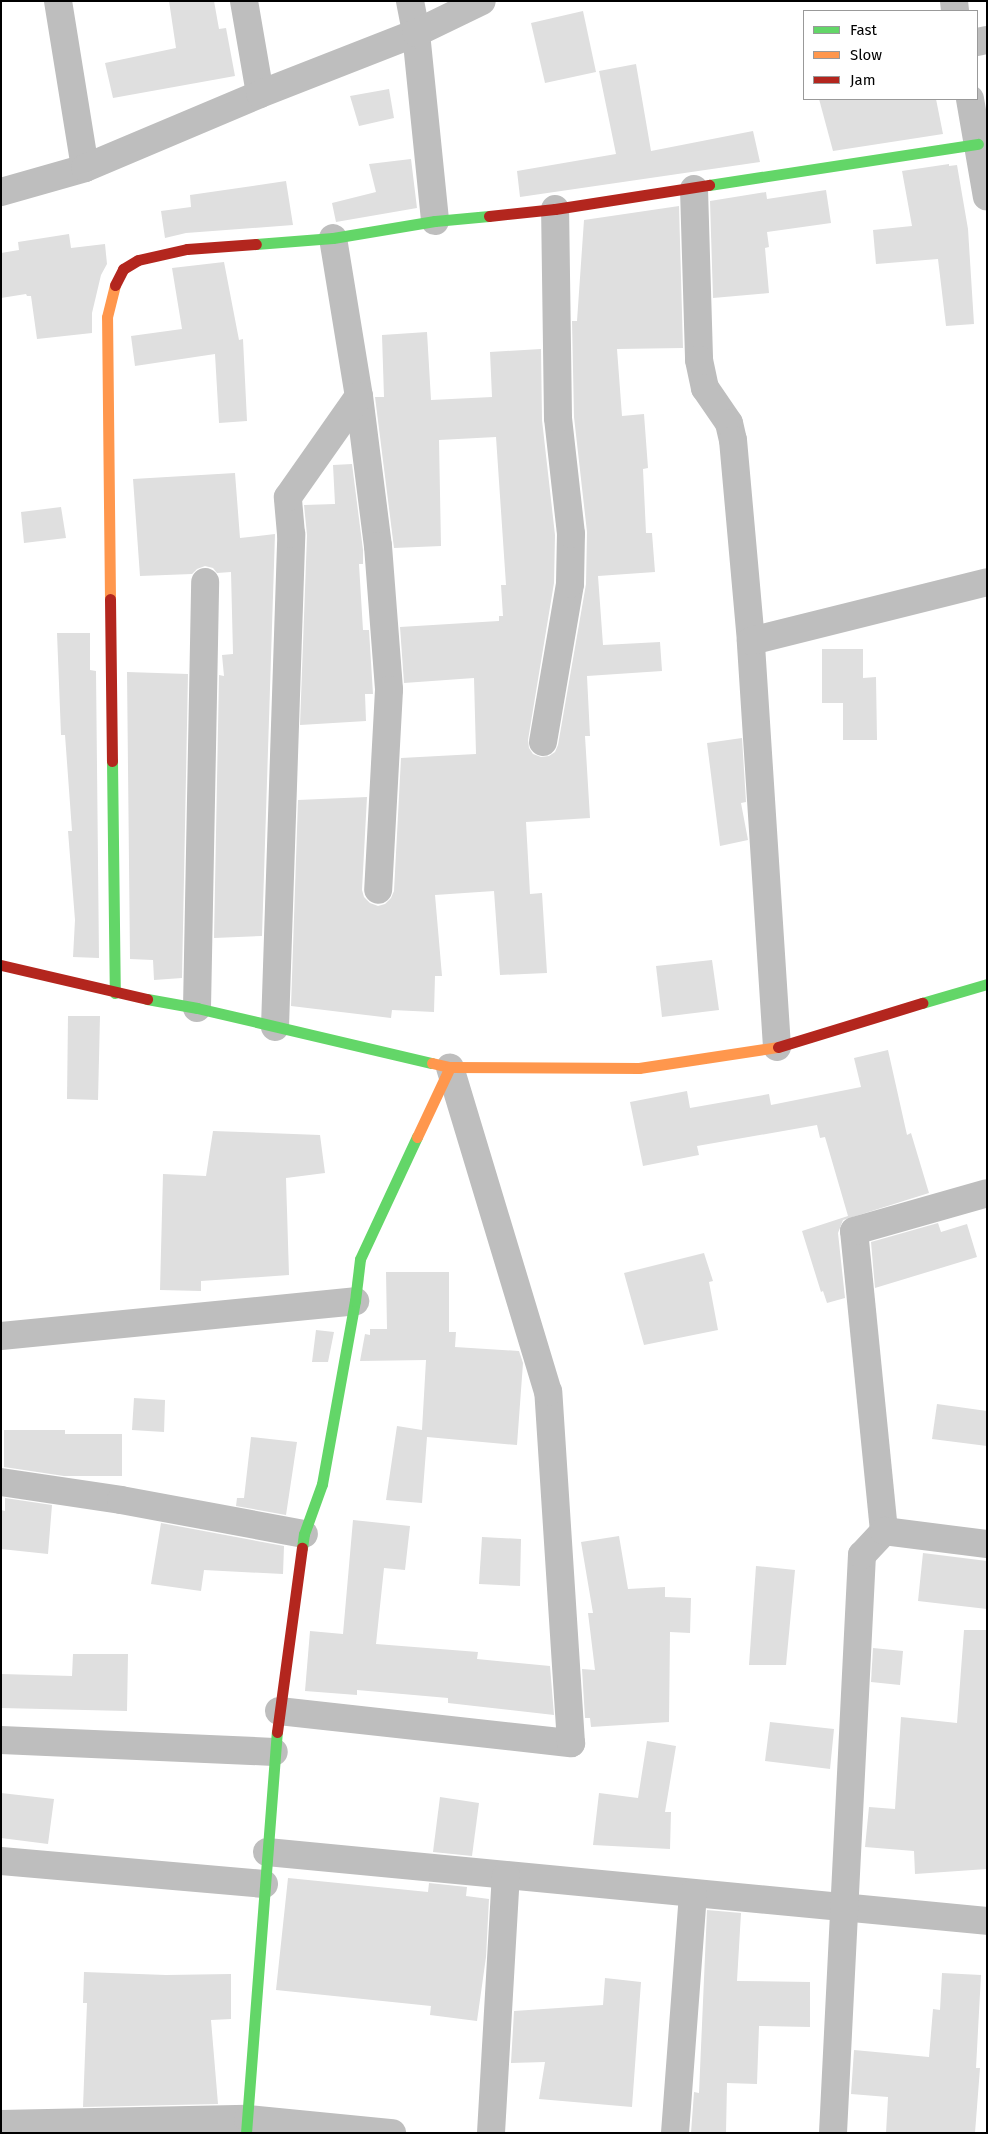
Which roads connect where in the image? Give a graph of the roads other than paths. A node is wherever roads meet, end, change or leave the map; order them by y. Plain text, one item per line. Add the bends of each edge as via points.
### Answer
1 (58, 1) edge
2 (244, 1) edge
3 (410, 1) edge
4 (482, 1) edge
5 (416, 33) junction
6 (260, 94) junction
7 (970, 100) edge
8 (978, 144) junction
9 (85, 168) junction
10 (694, 189) junction
11 (1, 192) edge
12 (987, 197) edge
13 (555, 209) junction
14 (435, 221) junction
15 (333, 238) junction
16 (359, 396) junction
17 (204, 582) dead end
18 (987, 582) edge
19 (751, 641) junction
20 (543, 742) dead end
21 (378, 890) dead end
22 (1, 965) edge
23 (987, 984) edge
24 (115, 993) junction
25 (197, 1008) junction
26 (275, 1027) junction
27 (777, 1047) junction
28 (450, 1067) junction
29 (987, 1193) edge
30 (355, 1301) junction
31 (1, 1336) edge
32 (1, 1482) edge
33 (884, 1531) junction
34 (304, 1534) junction
35 (987, 1544) edge
36 (280, 1711) junction
37 (1, 1740) edge
38 (274, 1752) junction
39 (267, 1852) junction
40 (1, 1861) edge
41 (506, 1875) junction
42 (264, 1884) junction
43 (693, 1894) junction
44 (844, 1908) junction
45 (987, 1921) edge
46 (1, 2124) edge
47 (247, 2126) edge
48 (28, 2128) edge
49 (392, 2133) edge
50 (491, 2133) edge
51 (675, 2133) edge
52 (833, 2133) edge

1 - 9 street
2 - 6 street
3 - 5 street
4 - 5 street
5 - 6 street
5 - 14 street
6 - 9 street
7 - 8 street
8 - 10 street
8 - 12 street
9 - 11 street
10 - 13 street
10 - 19 street via 699,360 705,388 729,423 734,440
13 - 14 street
13 - 20 street via 558,418 571,534 570,584
14 - 15 street
15 - 16 street
15 - 24 street via 187,250 138,260 123,269 116,279 107,317
16 - 21 street via 378,546 389,690
16 - 26 street via 288,497 291,534
17 - 25 street
18 - 19 street
19 - 27 street
22 - 24 street
23 - 27 street
24 - 25 street
25 - 26 street
26 - 28 street
27 - 28 street via 639,1068
28 - 30 street via 360,1259
28 - 36 street via 548,1392 571,1743
29 - 33 street via 854,1231
30 - 31 street
30 - 34 street via 322,1484
32 - 34 street via 121,1500
33 - 35 street
33 - 44 street via 862,1555
34 - 36 street
36 - 38 street
37 - 38 street
38 - 39 street
39 - 41 street
39 - 42 street
40 - 42 street
41 - 43 street
41 - 50 street
42 - 47 street
43 - 44 street
43 - 51 street
44 - 45 street
44 - 52 street
46 - 48 street
47 - 48 street
47 - 49 street

